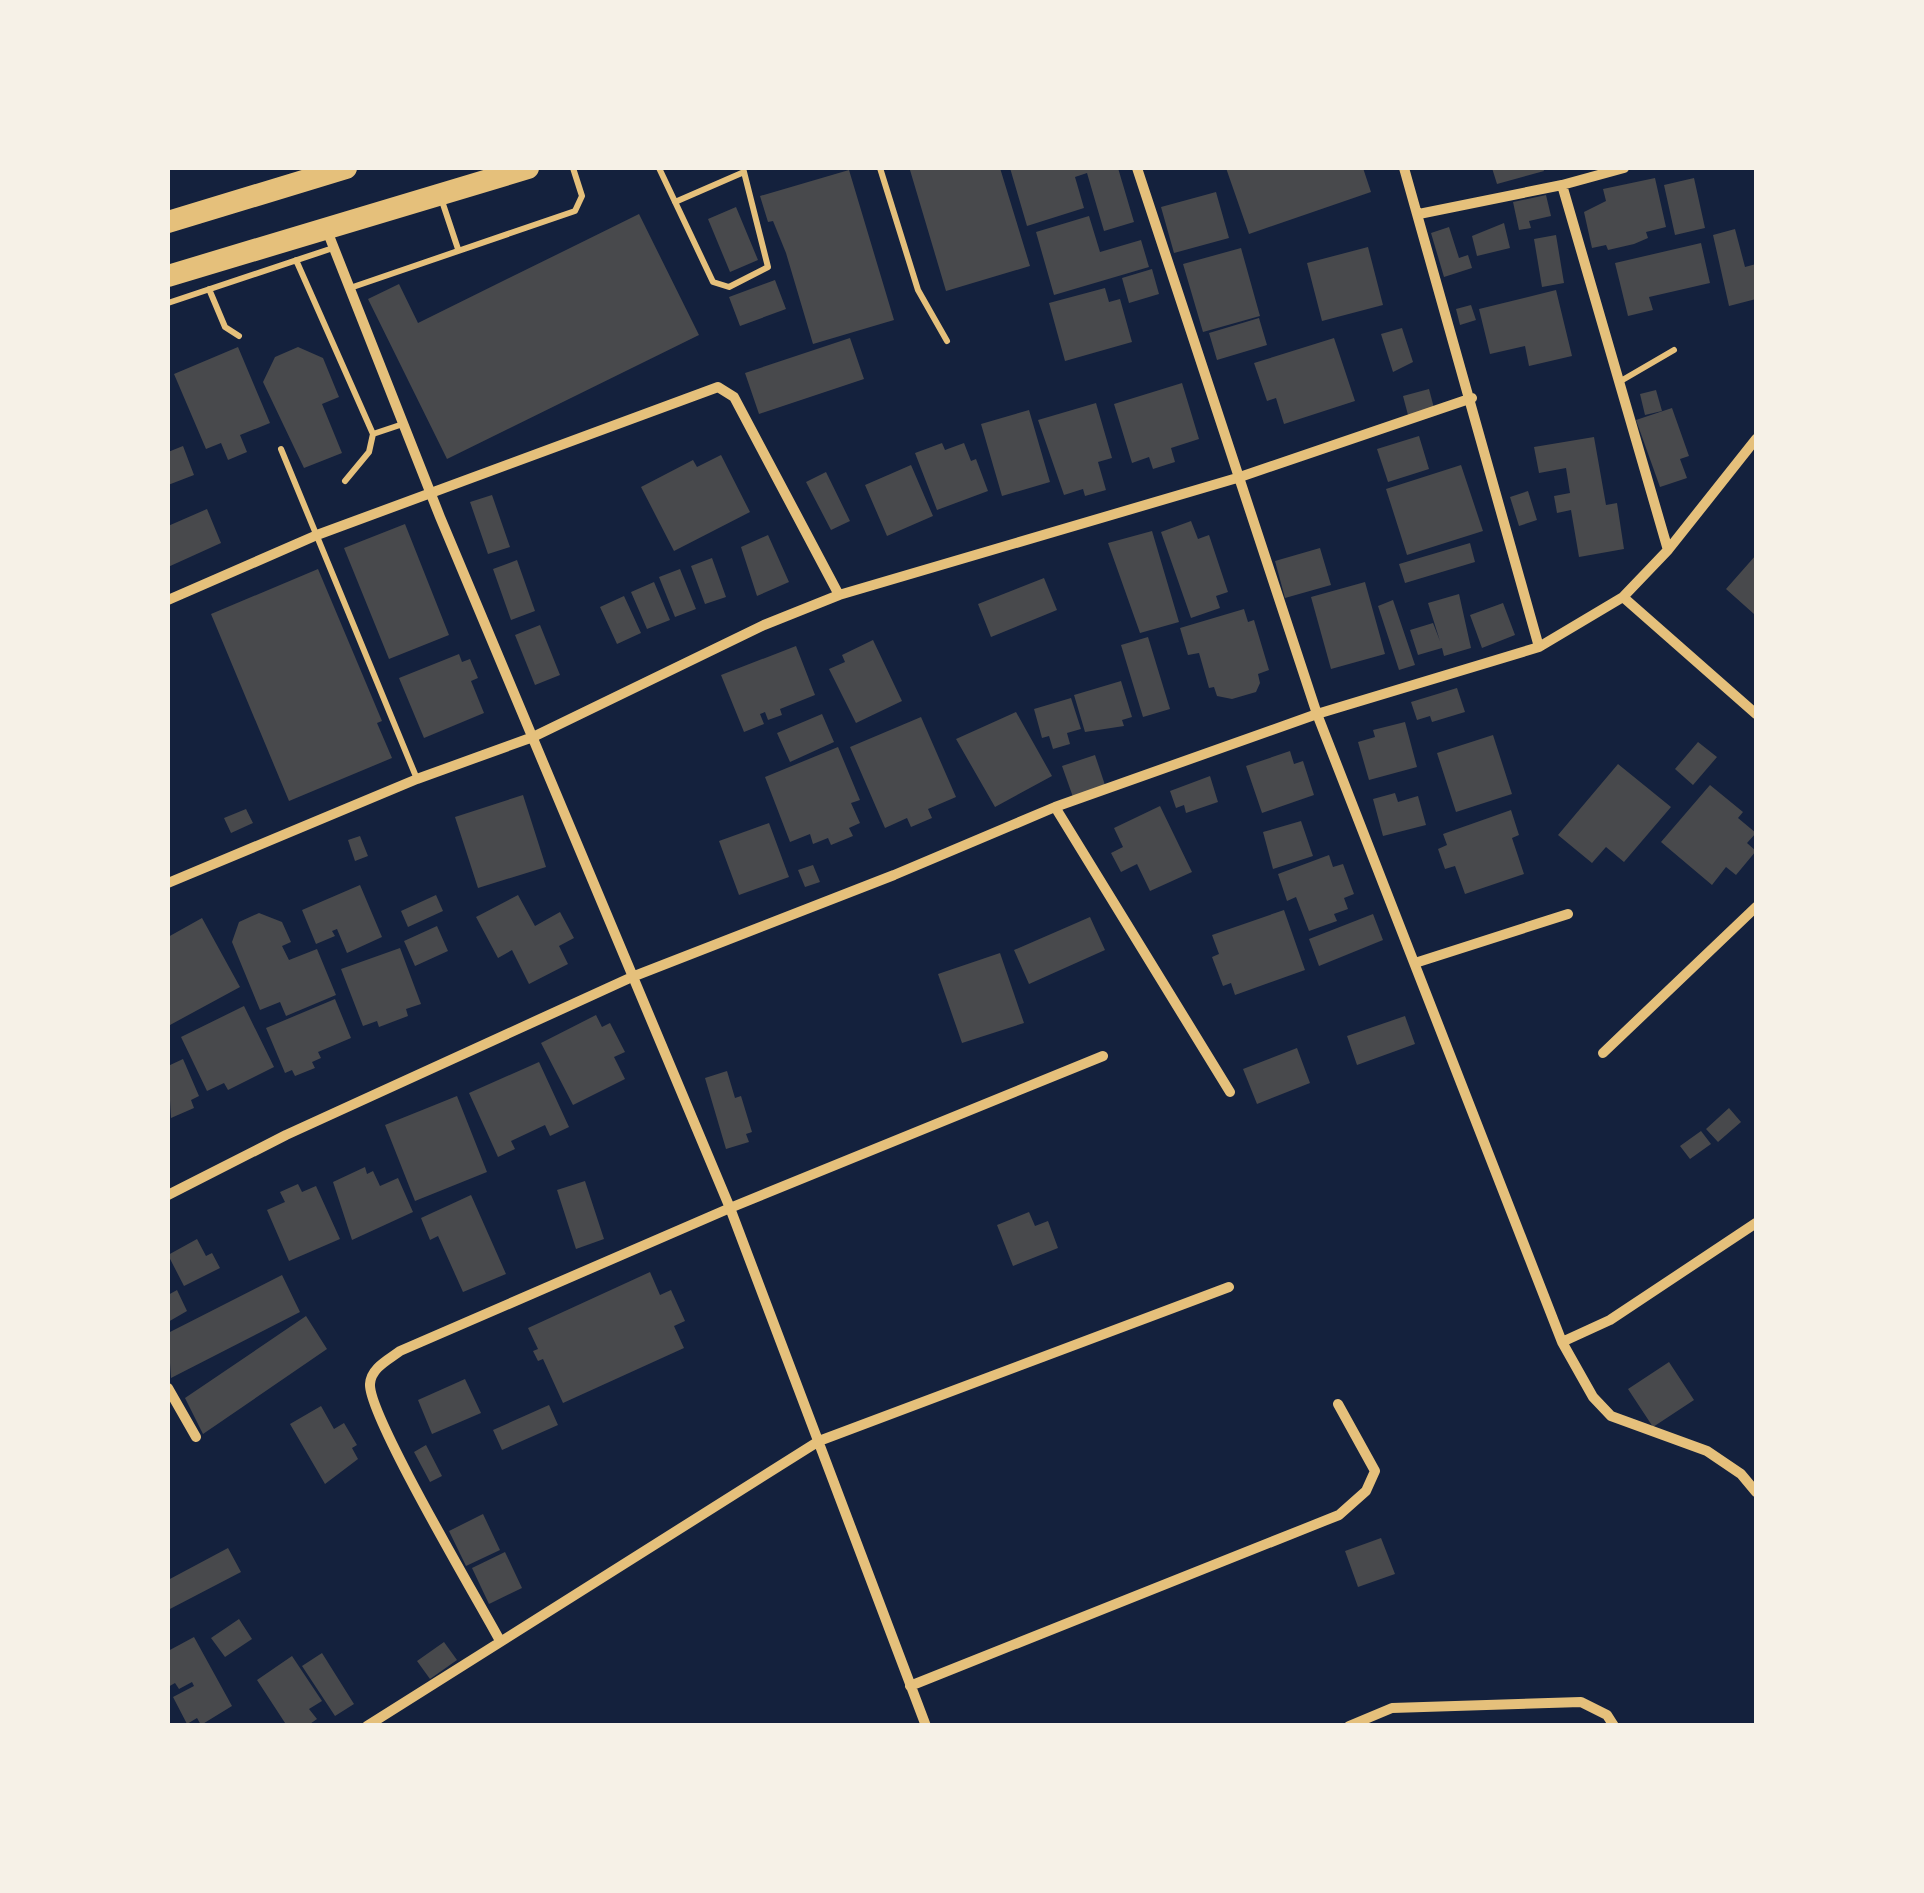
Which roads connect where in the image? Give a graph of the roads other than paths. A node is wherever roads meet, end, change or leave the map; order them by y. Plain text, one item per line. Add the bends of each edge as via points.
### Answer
1 (346, 168) edge
2 (528, 168) edge
3 (573, 168) edge
4 (659, 168) edge
5 (880, 168) edge
6 (1137, 168) edge
7 (1404, 168) edge
8 (1624, 168) edge
9 (743, 170) edge
10 (1562, 185) junction
11 (440, 194) junction
12 (676, 202) junction
13 (1419, 214) junction
14 (168, 222) edge
15 (330, 238) junction
16 (458, 250) junction
17 (296, 260) junction
18 (168, 276) edge
19 (350, 288) junction
20 (210, 289) junction
21 (168, 302) edge
22 (239, 336) dead end
23 (947, 341) dead end
24 (1674, 350) dead end
25 (1618, 383) junction
26 (1472, 398) junction
27 (403, 424) junction
28 (373, 434) junction
29 (1756, 439) edge
30 (281, 449) dead end
31 (1237, 478) junction
32 (344, 481) dead end
33 (432, 493) junction
34 (316, 535) junction
35 (1668, 550) junction
36 (838, 595) junction
37 (1623, 596) junction
38 (168, 600) edge
39 (1540, 647) junction
40 (1318, 714) junction
41 (1756, 714) edge
42 (533, 737) junction
43 (416, 779) junction
44 (1055, 807) junction
45 (168, 883) edge
46 (1756, 907) edge
47 (1568, 914) dead end
48 (1414, 963) junction
49 (632, 977) junction
50 (1603, 1053) dead end
51 (1104, 1056) dead end
52 (1230, 1092) dead end
53 (168, 1194) edge
54 (730, 1208) junction
55 (1756, 1223) edge
56 (1229, 1286) dead end
57 (1562, 1342) junction
58 (168, 1388) edge
59 (1338, 1404) dead end
60 (196, 1437) dead end
61 (819, 1441) junction
62 (1756, 1492) edge
63 (499, 1639) junction
64 (910, 1686) junction
65 (367, 1726) edge
66 (926, 1726) edge
67 (1350, 1726) edge
68 (1614, 1726) edge

1 - 14 highway
2 - 11 highway
3 - 16 lane via 582,196 575,211
4 - 12 lane
5 - 23 lane via 918,290
6 - 31 street
7 - 13 street
8 - 10 street
9 - 12 lane
9 - 12 lane via 769,257 762,274 729,288 713,282
10 - 13 street
10 - 25 street
11 - 15 highway
11 - 16 lane
13 - 26 street
15 - 17 lane
15 - 18 highway
15 - 19 street
16 - 19 lane
17 - 20 lane
17 - 28 lane
19 - 27 street
20 - 21 lane
20 - 22 lane via 225,327
24 - 25 lane
25 - 35 street
26 - 31 street
26 - 39 street
27 - 28 lane
27 - 33 street
28 - 32 lane via 368,452
29 - 35 street
30 - 34 lane
31 - 36 street
31 - 40 street
33 - 34 street
33 - 36 street via 718,387 734,398
33 - 42 street
34 - 38 street
34 - 43 lane
35 - 37 street
36 - 42 street
37 - 39 street
37 - 41 street
39 - 40 street
40 - 44 street
40 - 48 street
42 - 43 street
42 - 49 street
43 - 45 street
44 - 49 street
44 - 52 street
46 - 50 street
47 - 48 street
48 - 57 street
49 - 53 street
49 - 54 street
51 - 54 street
54 - 61 street
54 - 63 street via 400,1351 376,1369 370,1385 387,1433
55 - 57 street via 1610,1320
56 - 61 street
57 - 62 street via 1611,1416 1707,1451
58 - 60 street
59 - 64 street via 1374,1471 1366,1491 1339,1515
61 - 63 street
61 - 64 street
63 - 65 street
64 - 66 street
67 - 68 street via 1392,1708 1581,1702

